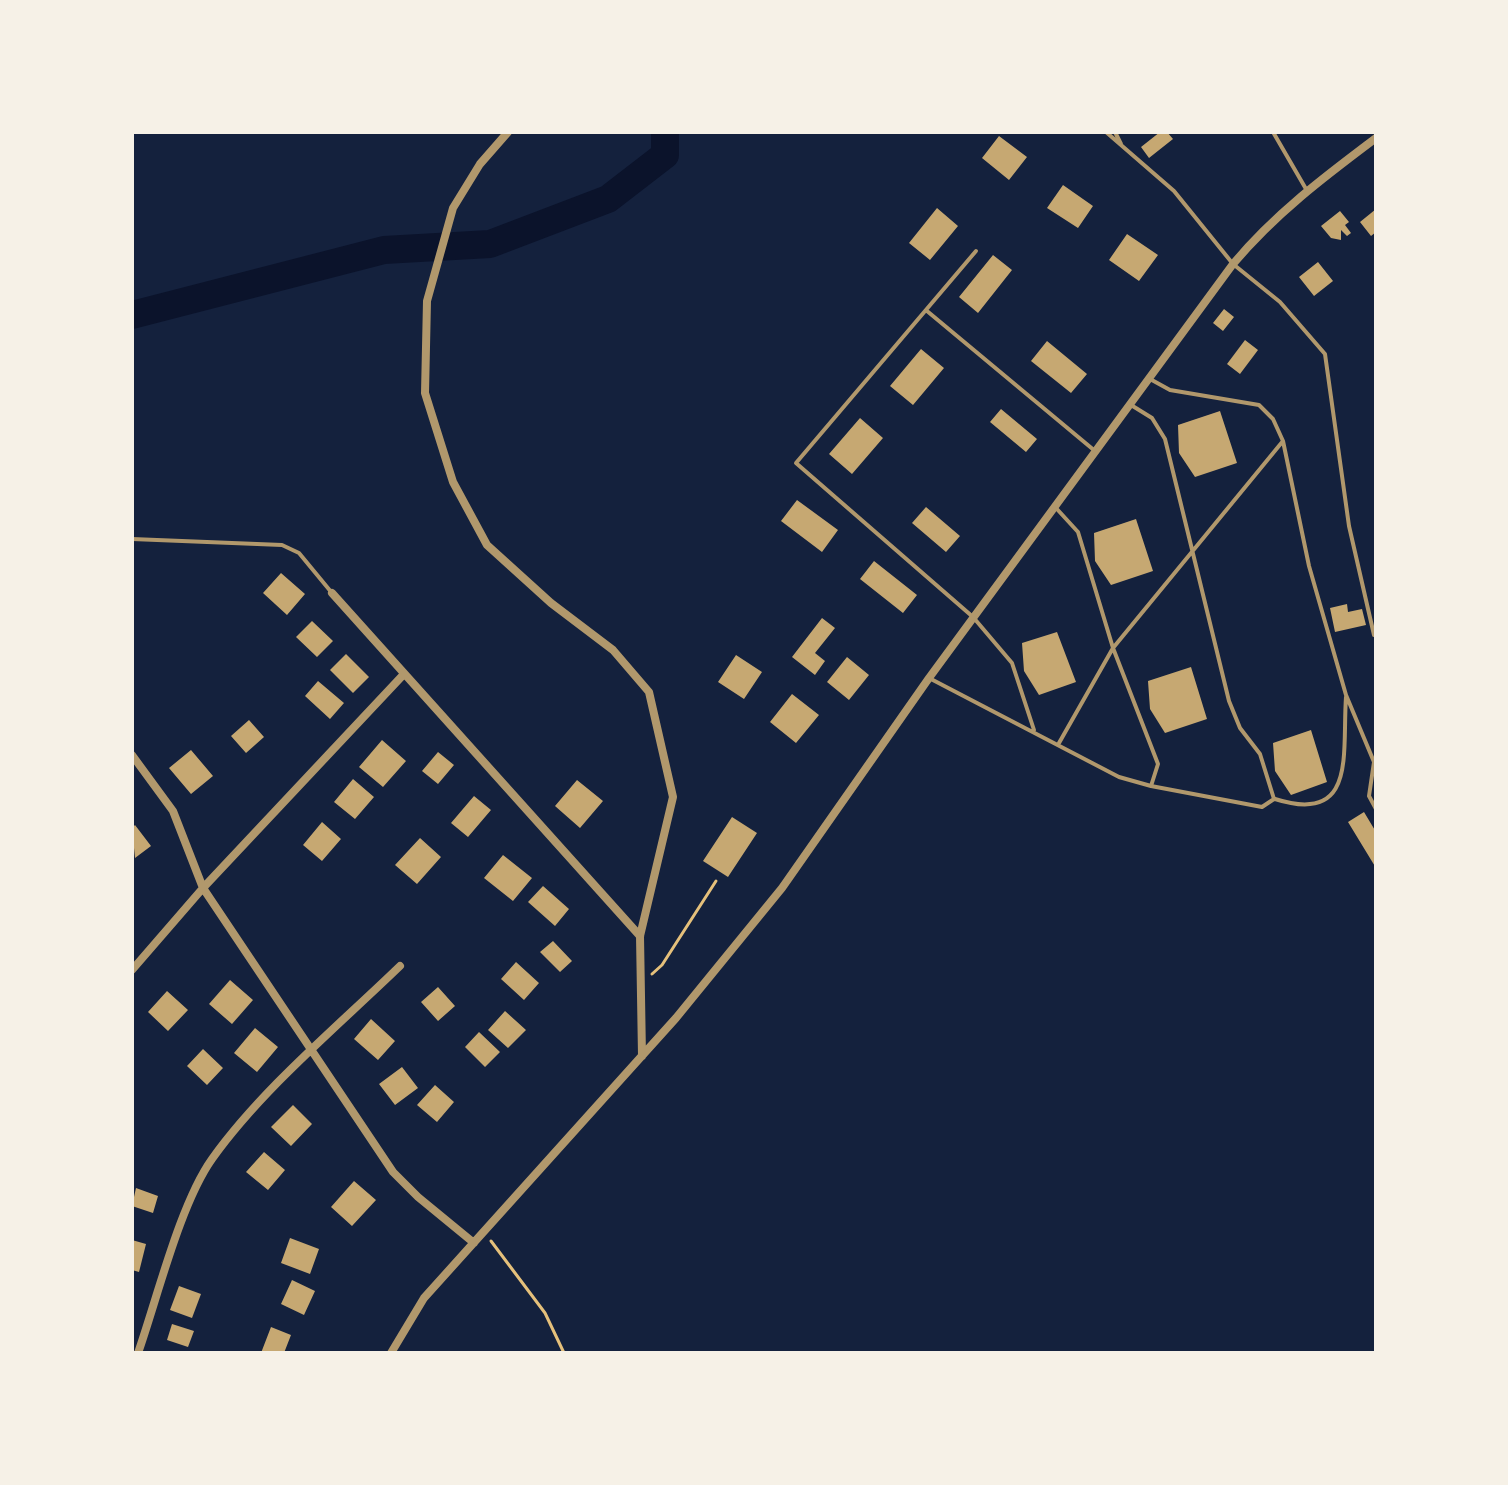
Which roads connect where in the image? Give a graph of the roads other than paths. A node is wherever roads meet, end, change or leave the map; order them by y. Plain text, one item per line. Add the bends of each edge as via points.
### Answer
1 (508, 132) edge
2 (1106, 132) edge
3 (1115, 132) edge
4 (1273, 132) edge
5 (1376, 138) edge
6 (1122, 146) junction
7 (1306, 189) junction
8 (976, 251) dead end
9 (1233, 264) junction
10 (927, 311) junction
11 (1150, 379) junction
12 (1131, 405) junction
13 (1283, 441) junction
14 (1097, 452) junction
15 (1056, 508) junction
16 (132, 539) edge
17 (1193, 549) junction
18 (332, 593) joint
19 (973, 617) junction
20 (1374, 635) dead end
21 (1113, 648) junction
22 (404, 674) junction
23 (929, 678) junction
24 (1346, 695) junction
25 (1035, 732) junction
26 (1059, 743) junction
27 (132, 755) edge
28 (1375, 763) edge
29 (1151, 786) junction
30 (1274, 799) junction
31 (1376, 809) edge
32 (203, 888) junction
33 (640, 936) junction
34 (400, 966) dead end
35 (132, 970) edge
36 (314, 1050) junction
37 (642, 1057) junction
38 (474, 1243) junction
39 (138, 1353) edge
40 (391, 1353) edge

1 - 33 street via 480,164 446,230 427,301 425,393 453,482 487,545 613,650 649,692 673,797
2 - 6 lane
3 - 6 lane
4 - 7 lane
5 - 7 street
6 - 9 lane via 1174,191
7 - 9 street
8 - 10 lane
9 - 11 street
9 - 20 lane via 1280,302 1325,354 1349,526
10 - 14 lane
10 - 19 lane via 796,463
11 - 12 street
11 - 13 lane via 1170,390 1259,405
12 - 14 street
12 - 17 lane via 1152,418 1165,439
13 - 17 lane
13 - 24 lane via 1309,566
14 - 15 street
15 - 19 street
15 - 21 lane via 1078,532
16 - 18 lane via 282,545 299,553
17 - 21 lane
17 - 30 lane via 1229,701 1240,728 1260,754
18 - 22 street
19 - 23 street
19 - 25 lane via 1012,663
21 - 26 lane
21 - 29 lane via 1158,764
22 - 32 street
22 - 33 street
23 - 25 lane
23 - 37 street via 782,888
24 - 28 lane
24 - 30 lane via 1340,780 1333,797 1318,805 1297,806
25 - 26 lane
26 - 29 lane via 1119,777
27 - 32 street via 173,811
28 - 31 lane via 1369,796
29 - 30 lane via 1262,807
32 - 35 street
32 - 36 street
33 - 37 street
34 - 36 street
36 - 38 street via 393,1172
36 - 39 street via 211,1160 192,1197
37 - 38 street
38 - 40 street via 424,1298

